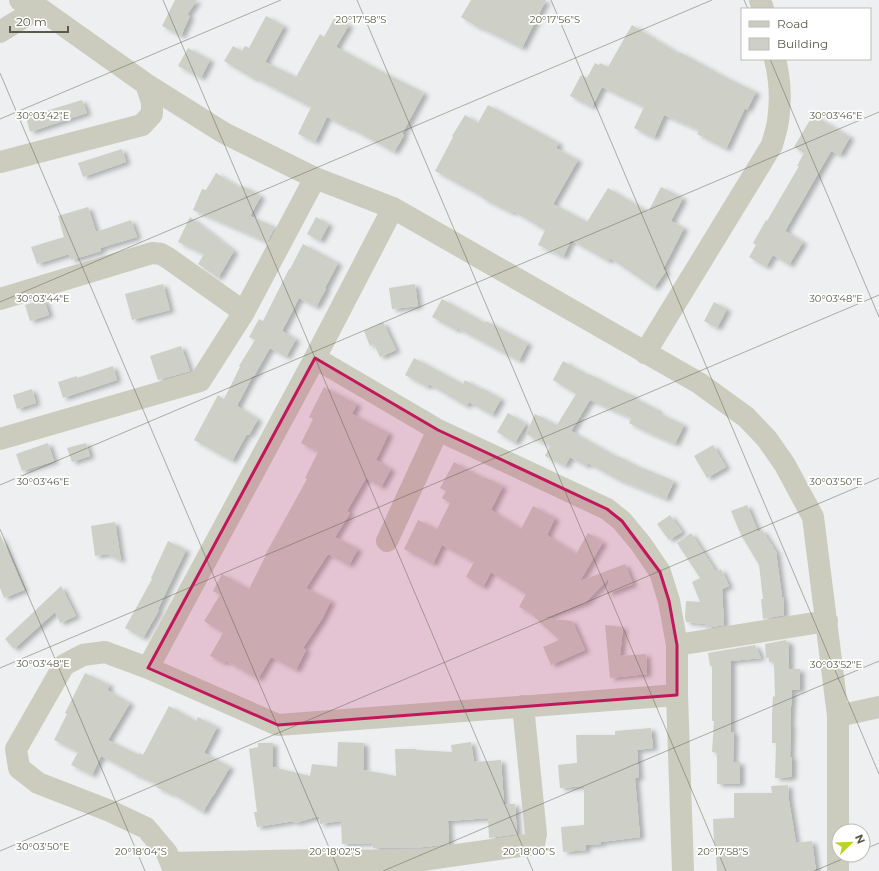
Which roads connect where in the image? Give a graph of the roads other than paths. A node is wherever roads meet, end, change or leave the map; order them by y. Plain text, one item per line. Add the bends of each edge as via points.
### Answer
1 (30, 4) edge
2 (0, 32) edge
3 (776, 60) edge
4 (146, 84) junction
5 (0, 162) edge
6 (315, 178) junction
7 (393, 208) junction
8 (0, 299) edge
9 (244, 312) junction
10 (646, 353) junction
11 (315, 358) junction
12 (438, 430) junction
13 (0, 438) edge
14 (387, 541) dead end
15 (827, 621) junction
16 (677, 645) junction
17 (148, 668) junction
18 (677, 695) junction
19 (523, 706) junction
20 (879, 707) edge
21 (838, 716) junction
22 (10, 766) edge
23 (173, 867) edge
24 (682, 871) edge
25 (838, 871) edge

1 - 2 street
1 - 4 street
3 - 10 street via 780,101 772,145
4 - 5 street via 152,102 152,114 142,125
4 - 6 street via 224,133
6 - 7 street
6 - 9 street
7 - 10 street
7 - 11 street
8 - 9 street via 152,253 168,258
9 - 13 street via 200,381
10 - 15 street via 699,383 746,416 780,458 813,517
11 - 12 street
11 - 17 street
12 - 14 street
12 - 16 street via 607,509 622,520 660,572 669,601
15 - 16 street
15 - 21 street
16 - 18 street
17 - 19 street via 278,725
17 - 22 street via 105,652 83,654 64,665 16,749
18 - 19 street
18 - 24 street
19 - 23 street via 536,834 534,844 416,861 320,860
20 - 21 street
21 - 25 street
22 - 23 street via 38,783 146,828 167,853

